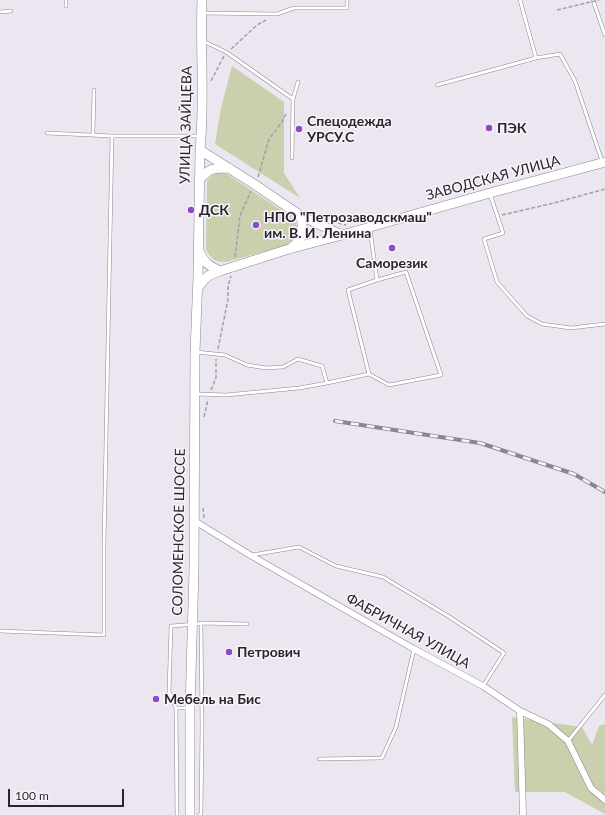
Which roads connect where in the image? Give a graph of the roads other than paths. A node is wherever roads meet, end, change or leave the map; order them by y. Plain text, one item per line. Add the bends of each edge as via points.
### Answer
1 (66, 0) edge
2 (202, 0) edge
3 (347, 0) edge
4 (520, 0) edge
5 (593, 0) edge
6 (66, 6) dead end
7 (11, 11) dead end
8 (0, 12) edge
9 (201, 13) junction
10 (605, 35) edge
11 (202, 40) junction
12 (536, 58) junction
13 (298, 82) dead end
14 (437, 85) dead end
15 (94, 90) dead end
16 (293, 100) junction
17 (47, 133) dead end
18 (94, 134) junction
19 (112, 136) junction
20 (201, 136) junction
21 (200, 150) junction
22 (292, 158) dead end
23 (604, 163) edge
24 (228, 168) junction
25 (199, 180) junction
26 (490, 193) junction
27 (301, 216) junction
28 (369, 228) junction
29 (342, 236) junction
30 (198, 250) junction
31 (289, 250) junction
32 (220, 271) junction
33 (377, 280) junction
34 (197, 289) junction
35 (605, 324) edge
36 (195, 352) junction
37 (369, 374) junction
38 (327, 383) junction
39 (195, 394) junction
40 (194, 520) junction
41 (250, 555) junction
42 (196, 623) junction
43 (247, 624) dead end
44 (0, 632) edge
45 (414, 650) junction
46 (483, 686) junction
47 (605, 695) edge
48 (176, 708) junction
49 (190, 708) junction
50 (520, 711) junction
51 (568, 741) junction
52 (319, 759) dead end
53 (605, 800) edge
54 (177, 815) edge
55 (190, 815) edge
56 (199, 815) edge
57 (523, 815) edge

1 - 6 lane
2 - 9 main road, УЛИЦА ЗАЙЦЕВА
3 - 9 lane via 347,8 294,8 277,14
4 - 12 lane
5 - 10 lane
7 - 8 lane
9 - 11 main road, УЛИЦА ЗАЙЦЕВА
11 - 16 lane via 226,52
11 - 20 main road, УЛИЦА ЗАЙЦЕВА
12 - 14 lane
12 - 23 lane via 560,54 575,81
13 - 16 lane
15 - 18 lane
16 - 22 lane
17 - 18 lane
18 - 19 lane
19 - 20 lane
19 - 44 lane via 104,634
20 - 21 main road, УЛИЦА ЗАЙЦЕВА
21 - 24 main road
21 - 25 main road, УЛИЦА ЗАЙЦЕВА
23 - 26 main road, ЗАВОДСКАЯ УЛИЦА
24 - 25 main road via 213,168
24 - 27 main road
25 - 30 main road, УЛИЦА ЗАЙЦЕВА
26 - 28 main road, ЗАВОДСКАЯ УЛИЦА
26 - 35 lane via 503,233 484,239 497,282 527,316 542,324 571,328
27 - 29 main road
27 - 31 main road via 300,240
28 - 29 main road, ЗАВОДСКАЯ УЛИЦА
28 - 33 lane
29 - 31 main road, ЗАВОДСКАЯ УЛИЦА
30 - 32 main road via 203,260
30 - 34 main road, СОЛОМЕНСКОЕ ШОССЕ
31 - 32 main road, ЗАВОДСКАЯ УЛИЦА
32 - 34 main road, ЗАВОДСКАЯ УЛИЦА via 208,276
33 - 37 lane via 348,290
33 - 37 lane via 406,272 441,375 390,385
34 - 36 main road, СОЛОМЕНСКОЕ ШОССЕ
36 - 38 lane via 225,354 247,365 266,368 283,367 298,359 322,366
36 - 39 main road, СОЛОМЕНСКОЕ ШОССЕ
37 - 38 lane
38 - 39 lane via 226,395
39 - 40 main road, СОЛОМЕНСКОЕ ШОССЕ
40 - 41 street, ФАБРИЧНАЯ УЛИЦА
40 - 42 main road, СОЛОМЕНСКОЕ ШОССЕ
41 - 45 street, ФАБРИЧНАЯ УЛИЦА
41 - 46 lane via 299,547 336,566 384,577 504,653
42 - 43 lane
42 - 48 lane via 171,626 169,692
42 - 49 main road, СОЛОМЕНСКОЕ ШОССЕ
42 - 56 lane via 201,774
45 - 46 street, ФАБРИЧНАЯ УЛИЦА
45 - 52 lane via 396,728 382,758
46 - 50 street, ФАБРИЧНАЯ УЛИЦА
47 - 51 lane
48 - 49 lane
48 - 54 lane
49 - 55 main road, СОЛОМЕНСКОЕ ШОССЕ
50 - 51 street, ФАБРИЧНАЯ УЛИЦА via 548,724
50 - 57 street
51 - 53 street via 591,788

